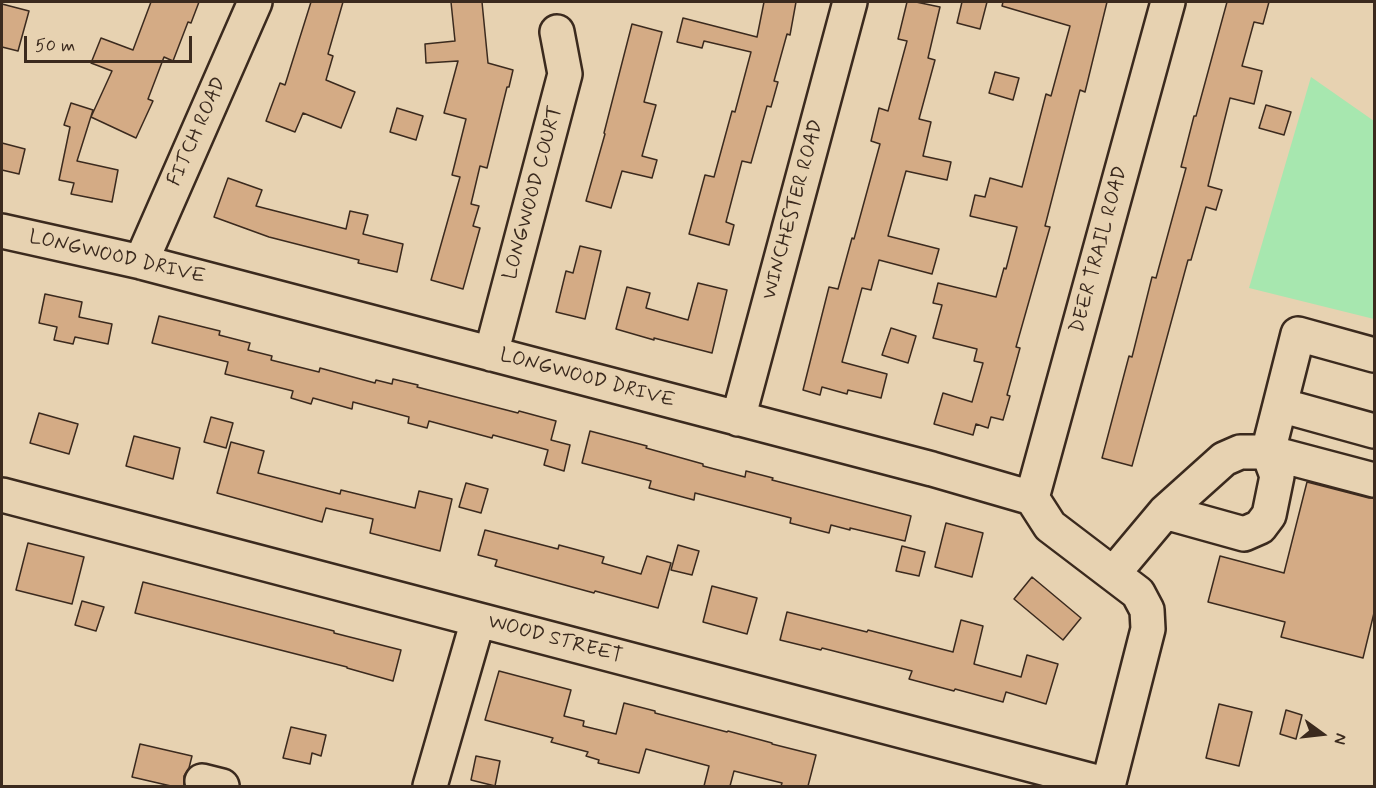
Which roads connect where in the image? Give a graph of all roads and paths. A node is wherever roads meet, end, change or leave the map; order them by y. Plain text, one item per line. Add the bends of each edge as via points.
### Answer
1 (255, 2) edge
2 (850, 2) edge
3 (1168, 2) edge
4 (557, 32) dead end
5 (2, 231) edge
6 (141, 262) junction
7 (491, 354) junction
8 (1374, 355) edge
9 (1280, 405) junction
10 (738, 419) junction
11 (1374, 431) edge
12 (1268, 452) junction
13 (1374, 480) edge
14 (2, 495) edge
15 (1032, 498) junction
16 (1165, 512) junction
17 (1125, 583) junction
18 (478, 620) junction
19 (430, 786) edge
20 (1108, 786) edge

1 - 6 street, FITCH ROAD
2 - 10 street, WINCHESTER ROAD
3 - 15 street, DEER TRAIL ROAD
4 - 7 street, LONGWOOD COURT via 565,74
5 - 6 street, LONGWOOD DRIVE
6 - 7 street, LONGWOOD DRIVE
7 - 10 street, LONGWOOD DRIVE
8 - 9 street via 1298,334
9 - 11 street
9 - 12 street
10 - 15 street, LONGWOOD DRIVE
12 - 13 street
12 - 16 street via 1240,452 1224,459
12 - 16 street via 1277,476 1269,515 1260,527 1244,534
14 - 18 street, WOOD STREET
15 - 17 street via 1050,526
16 - 17 street
17 - 20 street via 1147,610 1148,629
18 - 19 street
18 - 20 street, WOOD STREET

